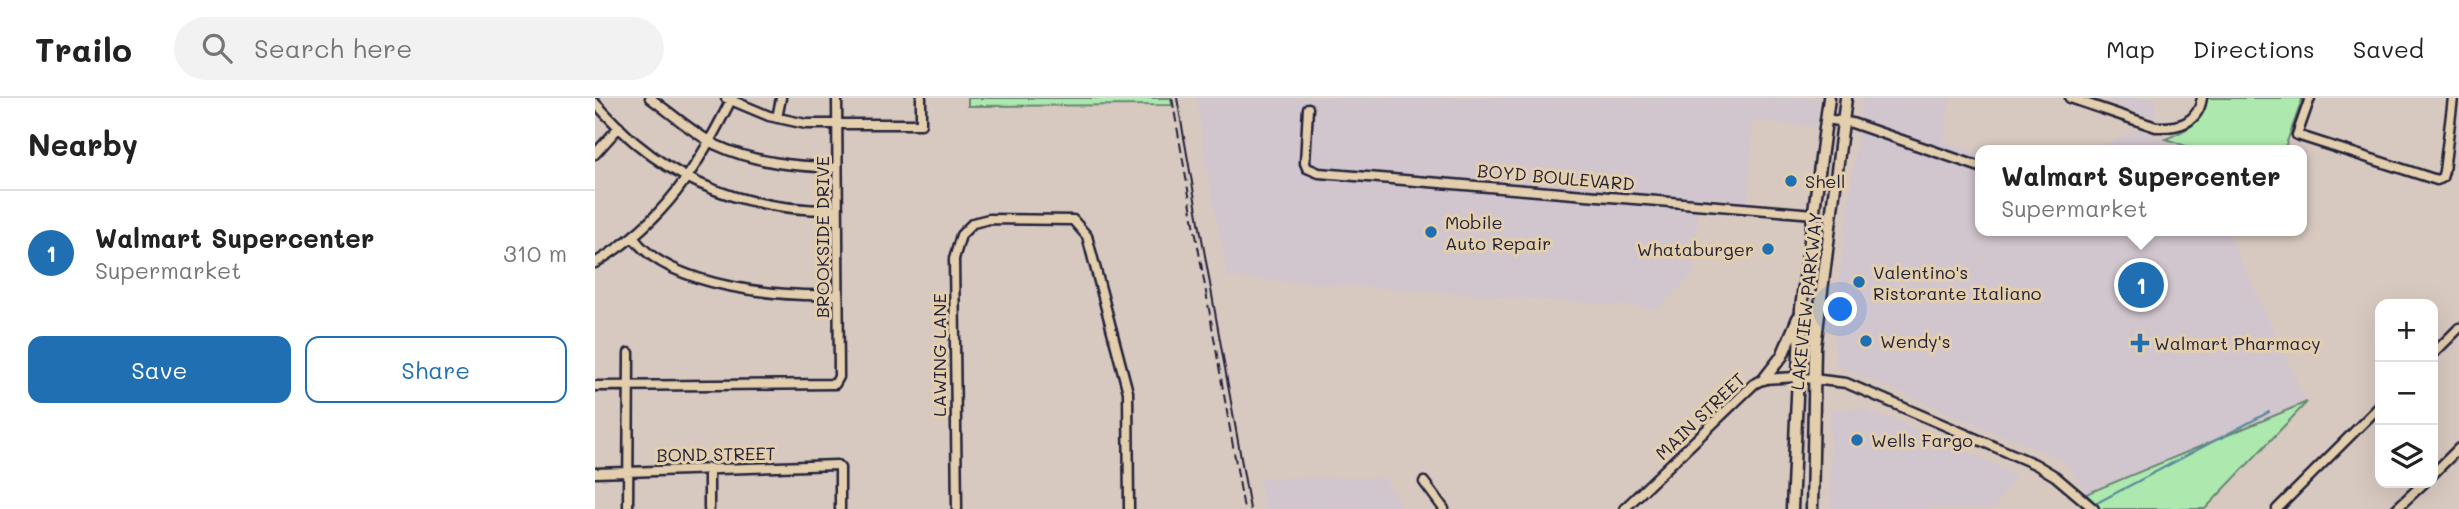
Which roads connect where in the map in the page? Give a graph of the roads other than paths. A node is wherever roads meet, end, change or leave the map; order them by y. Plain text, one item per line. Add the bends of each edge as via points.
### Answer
1 (650, 98) edge
2 (781, 98) edge
3 (837, 98) edge
4 (921, 98) edge
5 (1829, 98) edge
6 (1846, 98) edge
7 (2070, 98) edge
8 (2202, 98) edge
9 (2310, 98) edge
10 (2453, 98) edge
11 (729, 99) edge
12 (595, 103) edge
13 (1308, 108) dead end
14 (777, 118) junction
15 (1826, 119) junction
16 (1842, 121) junction
17 (838, 124) junction
18 (619, 127) junction
19 (709, 141) junction
20 (595, 153) edge
21 (1975, 165) edge
22 (837, 168) junction
23 (688, 176) junction
24 (1831, 209) junction
25 (837, 210) junction
26 (1814, 214) junction
27 (1829, 221) junction
28 (633, 237) junction
29 (595, 263) edge
30 (838, 295) junction
31 (1801, 308) junction
32 (2459, 328) edge
33 (2438, 349) edge
34 (629, 353) dead end
35 (1797, 377) junction
36 (1812, 378) junction
37 (1764, 379) junction
38 (630, 385) junction
39 (595, 386) edge
40 (2375, 411) edge
41 (2459, 448) edge
42 (709, 468) junction
43 (2438, 469) edge
44 (629, 472) junction
45 (595, 473) edge
46 (1424, 481) dead end
47 (2419, 488) edge
48 (628, 509) edge
49 (709, 509) edge
50 (840, 509) edge
51 (957, 509) edge
52 (1129, 509) edge
53 (1444, 509) edge
54 (1624, 509) edge
55 (1792, 509) edge
56 (1812, 509) edge
57 (2094, 509) edge
58 (2277, 509) edge
59 (2396, 509) edge

1 - 19 street
2 - 14 street
3 - 17 street, BROOKSIDE DRIVE
4 - 17 street via 921,124
5 - 15 main road, LAKEVIEW PARKWAY
6 - 16 main road, LAKEVIEW PARKWAY
7 - 8 street via 2157,127 2189,122
9 - 10 street via 2297,135 2429,179 2442,178
11 - 14 street
11 - 19 street
12 - 18 street
13 - 26 street, BOYD BOULEVARD via 1304,158 1307,168 1319,173
14 - 17 street
15 - 16 street
15 - 26 main road, LAKEVIEW PARKWAY
16 - 21 street
16 - 24 main road, LAKEVIEW PARKWAY
17 - 22 street, BROOKSIDE DRIVE
18 - 20 street
18 - 23 street via 645,151
19 - 22 street via 754,159
19 - 23 street
22 - 25 street, BROOKSIDE DRIVE
23 - 25 street via 713,190 768,206
23 - 28 street
24 - 26 main road
24 - 27 main road, LAKEVIEW PARKWAY
25 - 30 street, BROOKSIDE DRIVE
26 - 27 main road
26 - 31 main road, LAKEVIEW PARKWAY
27 - 36 main road, LAKEVIEW PARKWAY
28 - 29 street
28 - 30 street via 665,264 745,291
30 - 38 street, BROOKSIDE DRIVE via 839,377 835,384
31 - 35 main road, LAKEVIEW PARKWAY
31 - 37 main road via 1782,356
32 - 33 street
34 - 38 street
35 - 36 street, MAIN STREET
35 - 37 street, MAIN STREET
35 - 55 main road, LAKEVIEW PARKWAY
36 - 56 main road, LAKEVIEW PARKWAY
36 - 57 street, MAIN STREET via 1846,383 2035,464
37 - 54 street, MAIN STREET via 1753,384
38 - 39 street
38 - 44 street
40 - 58 street
41 - 43 street
42 - 44 street, BOND STREET
42 - 49 street
42 - 50 street, BOND STREET via 837,465
44 - 45 street, BOND STREET
44 - 48 street
46 - 53 street
47 - 59 street
51 - 52 street, LAWING LANE via 954,260 961,235 973,223 989,219 1073,220 1087,236 1128,392

